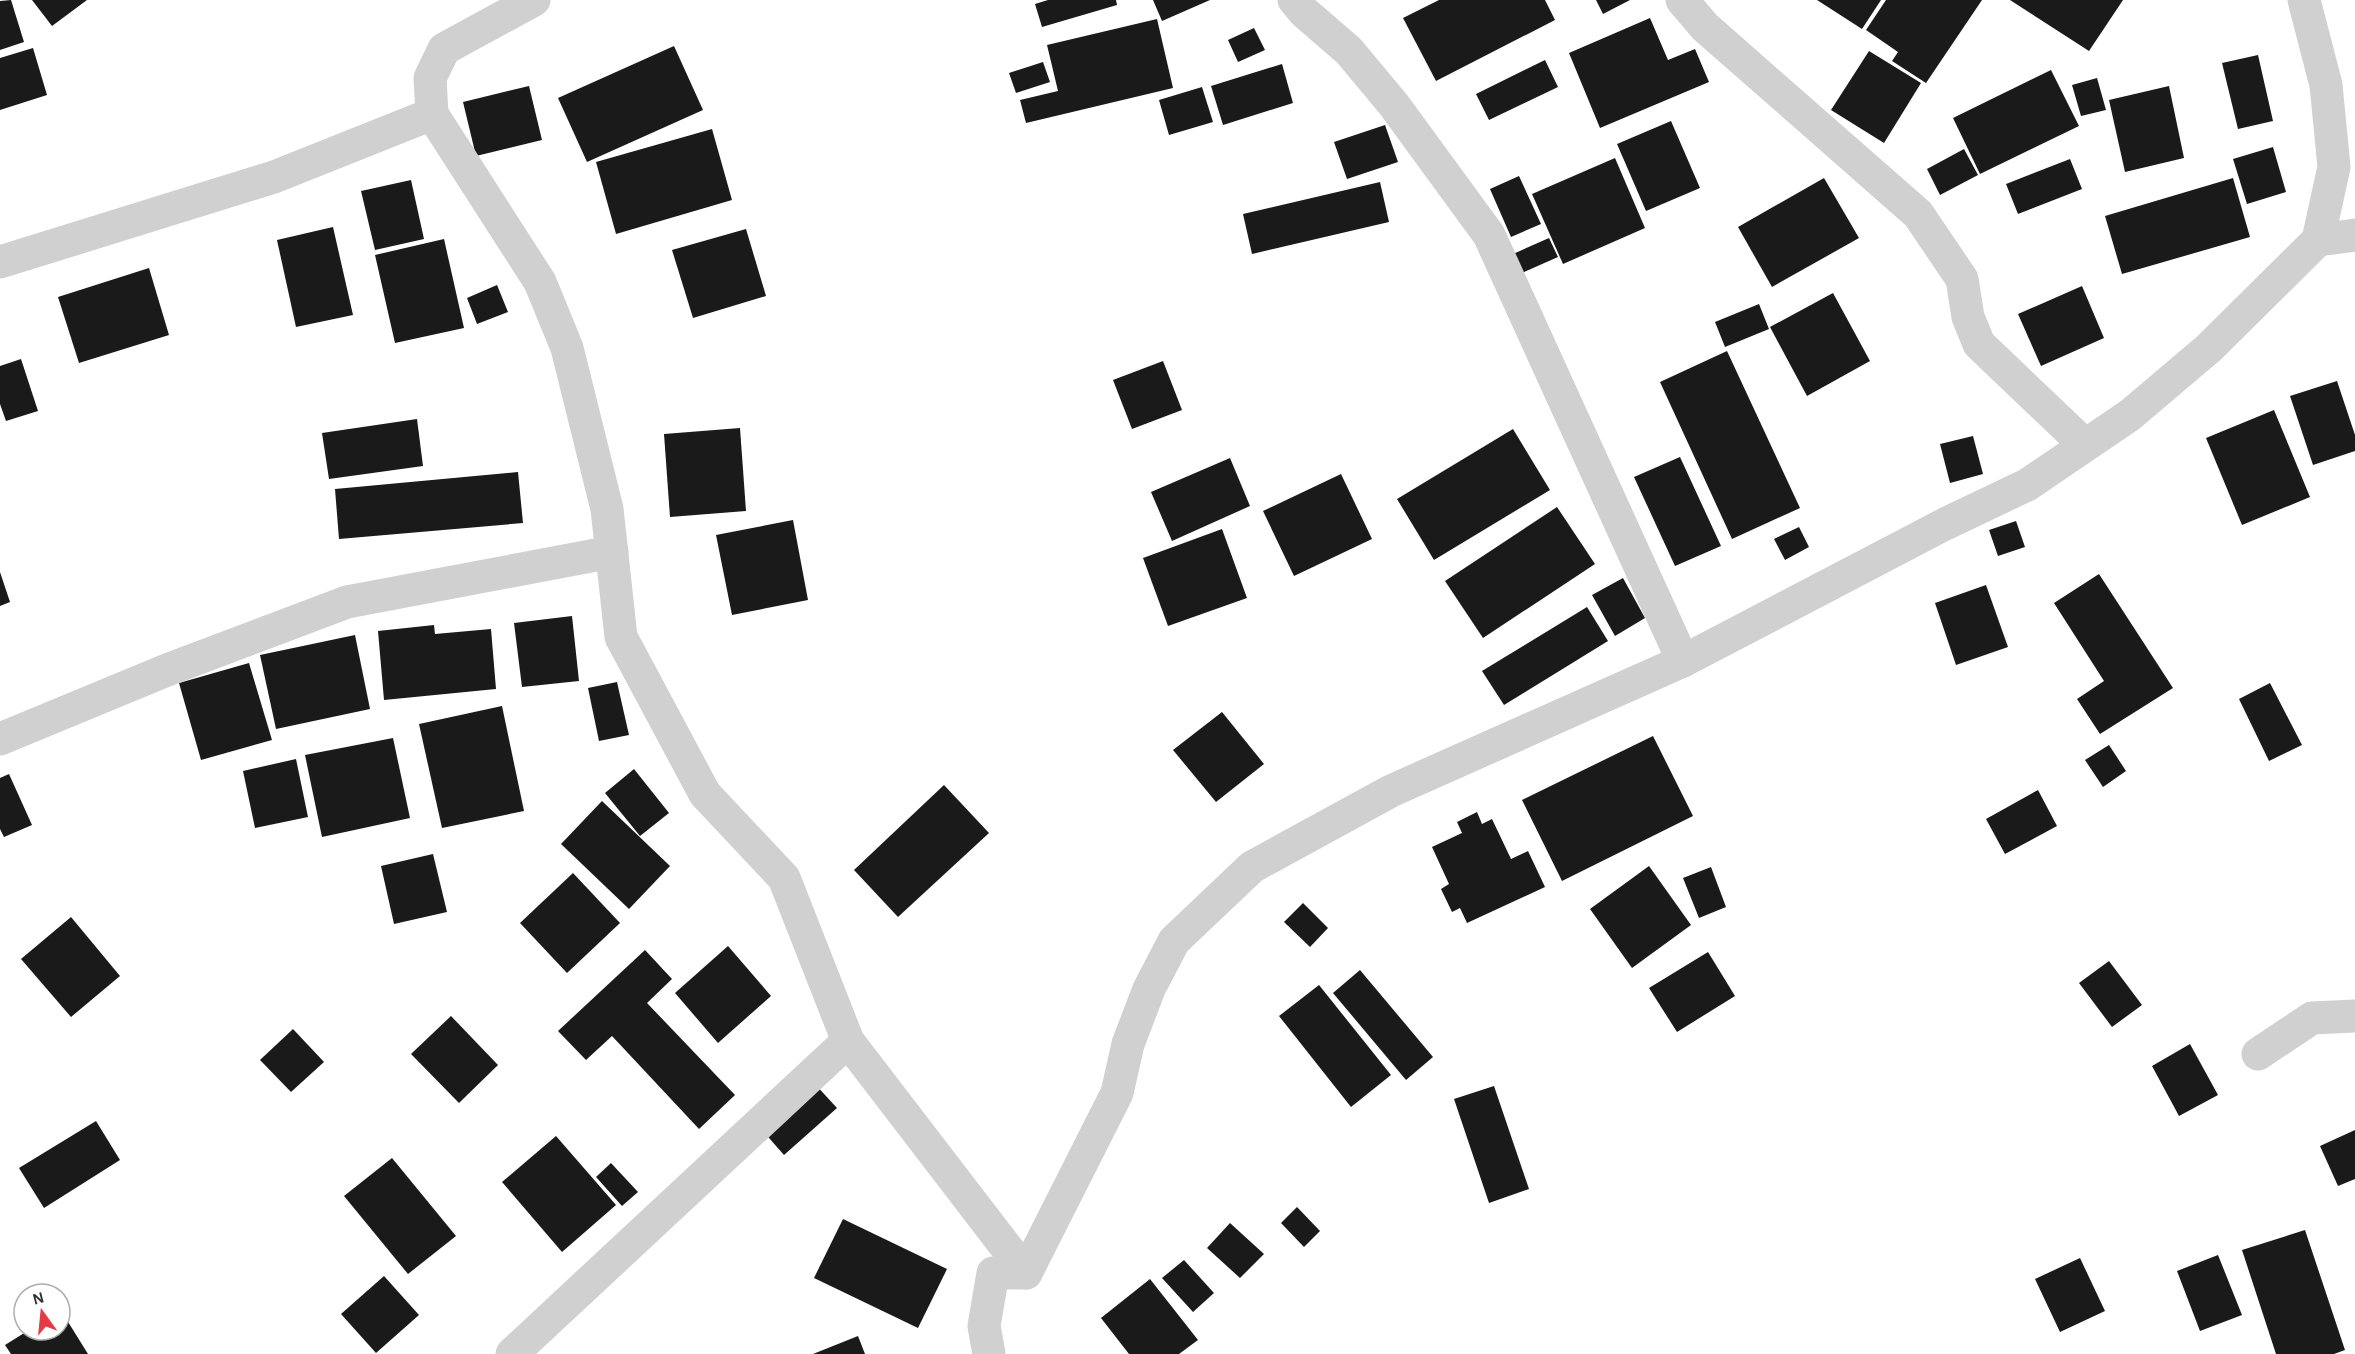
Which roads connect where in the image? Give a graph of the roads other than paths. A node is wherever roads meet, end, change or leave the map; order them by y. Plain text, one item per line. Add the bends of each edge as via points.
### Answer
1 (534, 0) edge
2 (1294, 0) edge
3 (1682, 0) edge
4 (2304, 0) edge
5 (432, 114) junction
6 (2355, 235) edge
7 (2318, 240) junction
8 (0, 262) edge
9 (2085, 445) junction
10 (612, 552) junction
11 (1683, 661) junction
12 (0, 739) edge
13 (2355, 1016) edge
14 (848, 1041) junction
15 (2258, 1054) dead end
16 (1026, 1273) junction
17 (512, 1354) edge
18 (990, 1354) edge

1 - 5 street via 444,49 430,78
2 - 11 street via 1372,78 1489,235
3 - 9 street via 1705,27 1918,214 1962,279 1968,317 1979,344
4 - 7 street via 2326,85 2334,167
5 - 8 street via 274,177
5 - 10 street via 540,282 567,348 607,509
6 - 7 street
7 - 9 street via 2209,348 2130,415
9 - 11 street via 2027,484
10 - 12 street via 347,602 166,670
10 - 14 street via 621,637 705,794 784,878
11 - 16 street via 1391,791 1252,867 1174,940 1149,988 1128,1044 1117,1093
13 - 15 street via 2312,1018
14 - 16 street
14 - 17 street
16 - 18 street via 993,1273 984,1326

